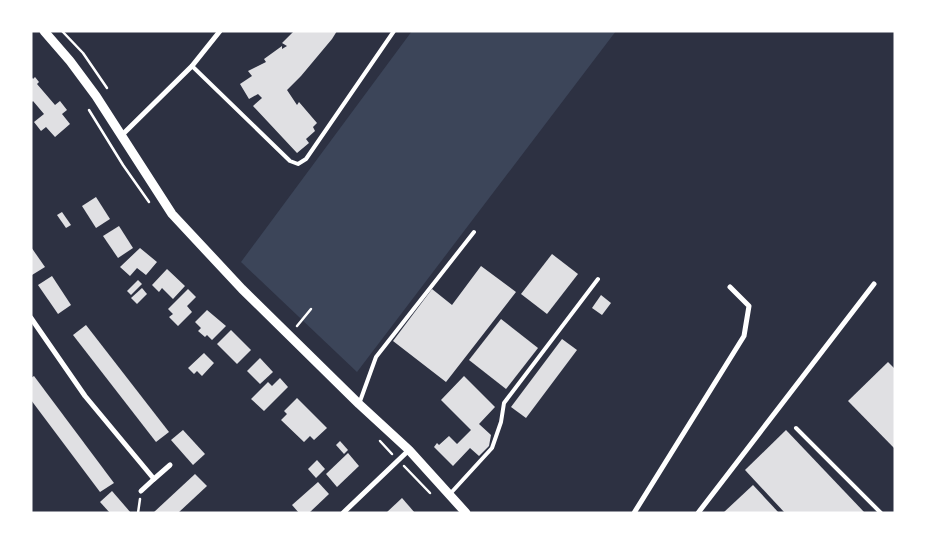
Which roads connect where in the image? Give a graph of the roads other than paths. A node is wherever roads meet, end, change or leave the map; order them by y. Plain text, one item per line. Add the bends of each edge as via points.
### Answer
1 (44, 31) edge
2 (220, 31) edge
3 (394, 31) edge
4 (192, 66) junction
5 (121, 136) junction
6 (474, 232) dead end
7 (598, 279) dead end
8 (874, 284) dead end
9 (730, 287) dead end
10 (31, 318) edge
11 (359, 404) junction
12 (796, 428) dead end
13 (409, 450) junction
14 (170, 465) dead end
15 (154, 479) junction
16 (141, 491) dead end
17 (449, 495) junction
18 (342, 513) edge
19 (466, 513) edge
20 (634, 513) edge
21 (698, 513) edge
22 (881, 513) edge

1 - 5 street via 96,96
2 - 4 street
3 - 4 lane via 306,159 298,164 290,161
4 - 5 street
5 - 11 street via 172,214 242,289
6 - 11 lane via 376,357
7 - 17 lane via 504,403 492,448
8 - 21 street
9 - 20 street via 749,306 744,336
10 - 15 street via 85,396
11 - 13 street
12 - 22 lane
13 - 17 street
13 - 18 street
14 - 15 street
15 - 16 street
17 - 19 street

